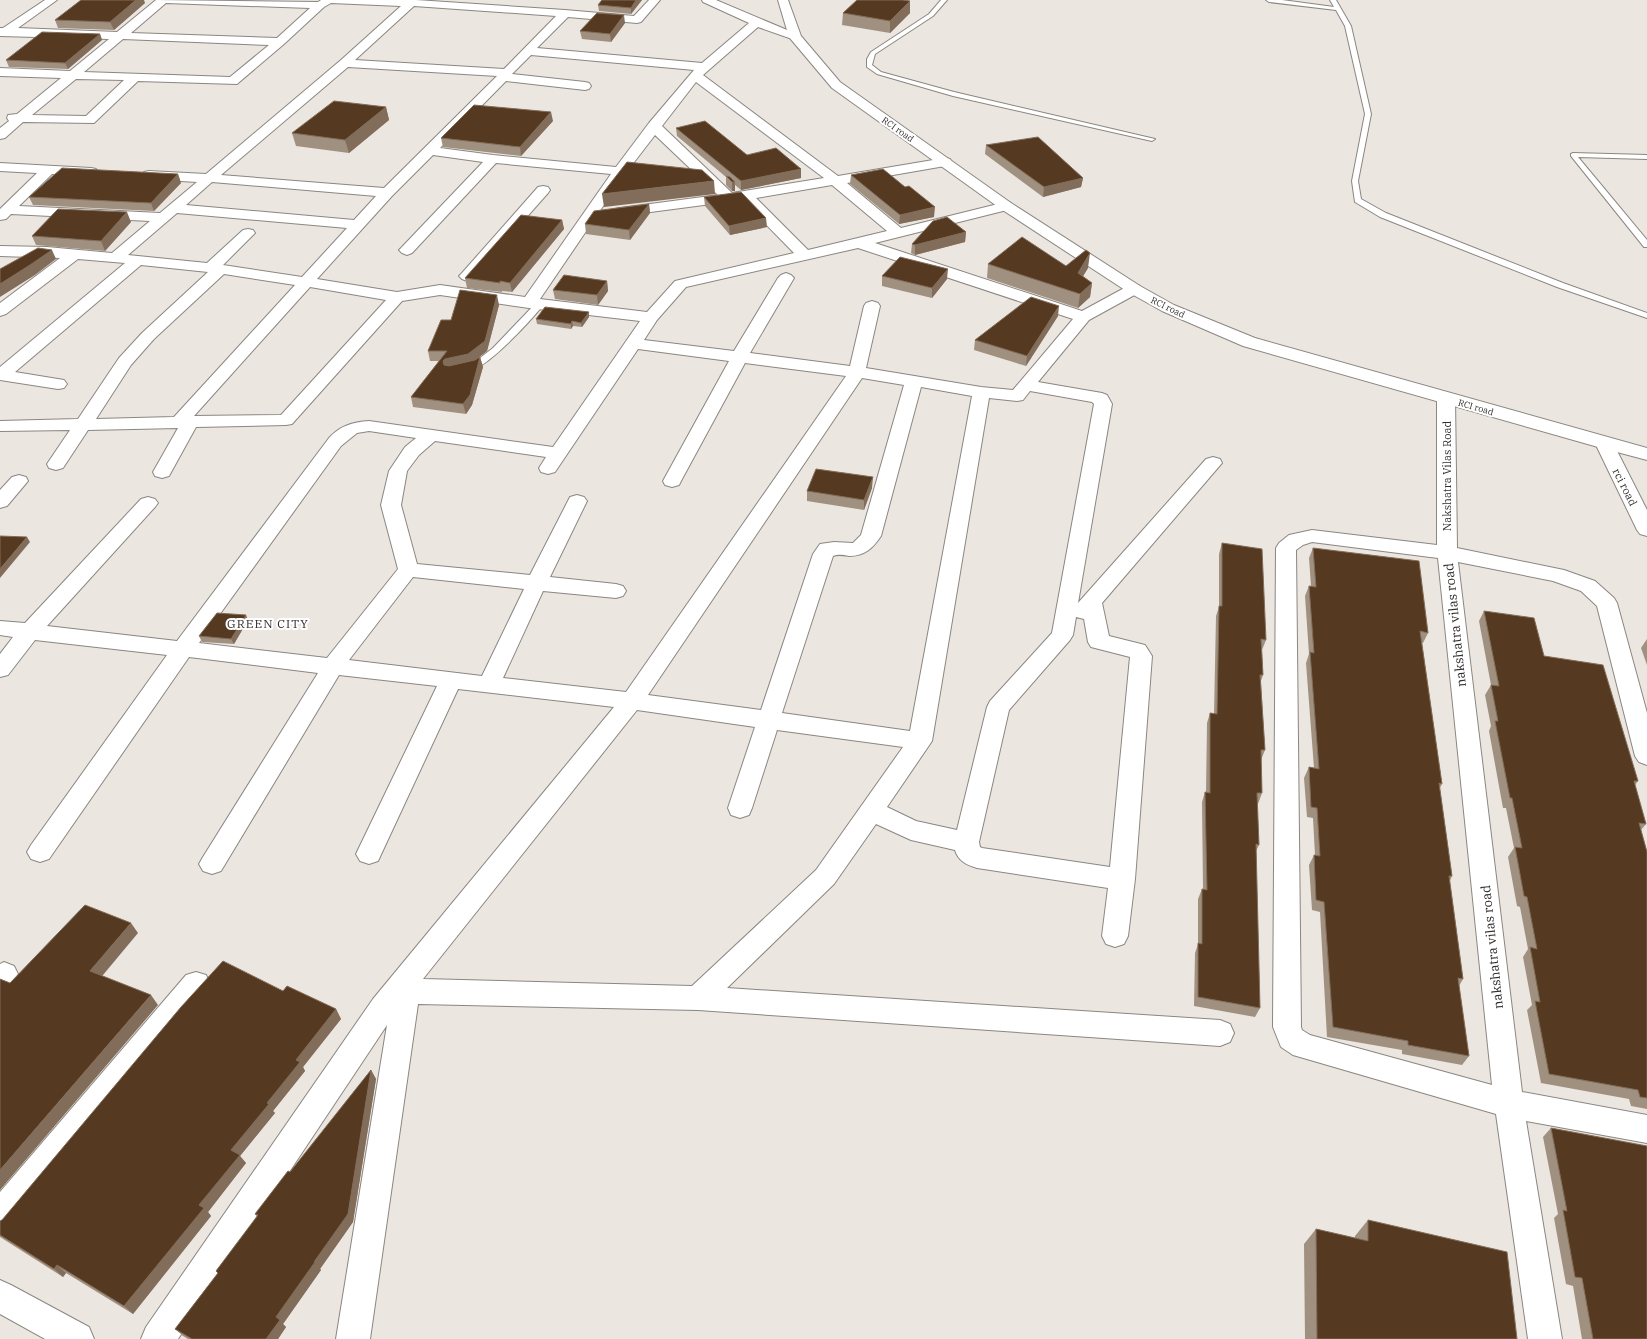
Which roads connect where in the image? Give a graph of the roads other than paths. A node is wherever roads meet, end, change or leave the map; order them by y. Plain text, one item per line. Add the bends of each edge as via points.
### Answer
1 (52, 0) edge
2 (162, 0) edge
3 (655, 0) edge
4 (707, 0) edge
5 (783, 0) edge
6 (944, 0) edge
7 (1269, 0) edge
8 (1332, 0) edge
9 (392, 1) edge
10 (254, 2) edge
11 (325, 2) edge
12 (411, 3) junction
13 (1338, 9) junction
14 (565, 13) junction
15 (757, 22) junction
16 (2, 32) edge
17 (119, 36) junction
18 (795, 36) junction
19 (280, 42) junction
20 (528, 51) junction
21 (345, 63) junction
22 (700, 71) junction
23 (0, 72) edge
24 (73, 74) junction
25 (505, 75) junction
26 (134, 78) junction
27 (585, 86) dead end
28 (474, 106) junction
29 (488, 108) edge
30 (0, 117) edge
31 (19, 118) junction
32 (654, 126) junction
33 (0, 135) edge
34 (1152, 139) dead end
35 (429, 150) junction
36 (1647, 157) edge
37 (493, 159) junction
38 (945, 162) junction
39 (0, 167) edge
40 (49, 169) junction
41 (620, 171) junction
42 (102, 172) edge
43 (133, 174) edge
44 (209, 178) junction
45 (835, 180) junction
46 (543, 190) dead end
47 (387, 193) junction
48 (745, 195) junction
49 (729, 198) junction
50 (1006, 206) junction
51 (174, 208) junction
52 (4, 214) edge
53 (163, 217) junction
54 (581, 221) junction
55 (358, 225) junction
56 (898, 232) junction
57 (248, 233) dead end
58 (858, 243) junction
59 (1647, 245) edge
60 (407, 250) dead end
61 (0, 251) edge
62 (38, 252) junction
63 (73, 255) junction
64 (804, 255) junction
65 (115, 258) junction
66 (138, 260) junction
67 (13, 268) edge
68 (216, 269) junction
69 (786, 278) dead end
70 (306, 283) junction
71 (1134, 289) junction
72 (453, 292) junction
73 (397, 297) junction
74 (534, 303) junction
75 (872, 306) dead end
76 (0, 311) edge
77 (1647, 316) edge
78 (651, 317) junction
79 (1083, 317) junction
80 (632, 343) junction
81 (740, 356) junction
82 (459, 370) edge
83 (857, 372) junction
84 (1, 375) edge
85 (914, 381) junction
86 (58, 384) dead end
87 (1026, 385) junction
88 (981, 392) junction
89 (1446, 398) junction
90 (185, 421) junction
91 (82, 424) junction
92 (0, 426) edge
93 (431, 435) junction
94 (1604, 444) junction
95 (1647, 454) edge
96 (1213, 463) dead end
97 (56, 464) dead end
98 (162, 472) dead end
99 (19, 481) dead end
100 (672, 481) dead end
101 (577, 501) dead end
102 (0, 502) edge
103 (148, 503) dead end
104 (1647, 530) edge
105 (1447, 553) junction
106 (408, 570) junction
107 (536, 584) junction
108 (616, 591) dead end
109 (1091, 601) junction
110 (0, 628) edge
111 (30, 632) junction
112 (1062, 635) junction
113 (183, 649) junction
114 (333, 666) junction
115 (0, 669) edge
116 (451, 680) junction
117 (490, 684) junction
118 (632, 701) junction
119 (770, 720) junction
120 (920, 741) junction
121 (1647, 756) edge
122 (740, 808) dead end
123 (872, 811) junction
124 (967, 842) junction
125 (40, 852) dead end
126 (369, 854) dead end
127 (212, 864) dead end
128 (1122, 879) junction
129 (1115, 936) dead end
130 (196, 984) dead end
131 (402, 990) junction
132 (698, 998) junction
133 (1220, 1033) dead end
134 (1510, 1104) junction
135 (1647, 1129) edge
136 (0, 1216) edge
137 (0, 1296) edge
138 (77, 1339) edge
139 (158, 1339) edge
140 (353, 1339) edge
141 (1545, 1339) edge

1 - 16 street
2 - 10 street
2 - 17 street
3 - 14 street via 637,20
4 - 15 street
5 - 18 street, RCI road
6 - 34 lane via 930,15 873,53 869,66 879,72 954,94
7 - 13 lane
8 - 13 lane
9 - 11 street
9 - 12 street
10 - 11 street
11 - 19 street
12 - 14 street
12 - 21 street
13 - 77 lane via 1348,26 1368,114 1355,181 1358,200 1383,215 1560,285
14 - 20 street
15 - 18 street
15 - 22 street
16 - 17 street
17 - 19 street
17 - 24 street
18 - 38 street, RCI road via 836,85
19 - 26 street via 233,81
20 - 22 street
20 - 25 street
21 - 25 street
21 - 44 street
22 - 32 street
22 - 45 street
23 - 24 street
24 - 26 street
24 - 31 street
25 - 27 street
25 - 28 street
26 - 31 street via 89,120
28 - 29 street
28 - 35 street
30 - 31 street
31 - 33 street
32 - 41 street
32 - 49 street
35 - 37 street
35 - 47 street
36 - 59 lane via 1573,155
37 - 41 street
37 - 60 street
38 - 45 street
38 - 50 street, RCI road
39 - 40 street
40 - 42 street
40 - 52 street
41 - 54 street
43 - 44 street
44 - 47 street
44 - 51 street
45 - 48 street
45 - 56 street
46 - 72 street via 526,218
47 - 55 street
48 - 49 street
48 - 64 street
49 - 54 street
50 - 56 street
50 - 71 street, RCI road
51 - 53 street
51 - 55 street
52 - 53 street
53 - 65 street
54 - 74 street
55 - 70 street
56 - 58 street
57 - 68 street
58 - 64 street
58 - 79 street
61 - 62 street
62 - 63 street
62 - 67 street
63 - 65 street
63 - 76 street
64 - 78 street via 681,284
65 - 66 street
66 - 68 street
66 - 84 street
68 - 70 street
68 - 91 street via 125,362
69 - 81 street
70 - 73 street
70 - 90 street
71 - 79 street
71 - 89 street, RCI road via 1168,308 1249,342
72 - 73 street via 440,290
72 - 74 street
73 - 90 street via 286,420
74 - 78 street
74 - 82 lane via 496,350 474,367
75 - 83 street
78 - 80 street
79 - 87 street
80 - 81 street
80 - 93 street via 553,460
81 - 83 street
81 - 100 street
83 - 85 street
83 - 118 street
84 - 86 street
85 - 88 street
85 - 119 street via 872,536 866,545 859,549 834,547 827,549 823,554
87 - 88 street via 1017,396
87 - 112 street via 1096,397 1101,399 1103,404
88 - 120 street
89 - 94 street, RCI road
89 - 105 street, Nakshatra Vilas Road
90 - 91 street
90 - 98 street
91 - 92 street
91 - 97 street
93 - 106 street via 412,451 398,471 391,505
93 - 113 street via 369,426 346,431
94 - 95 street, RCI road
94 - 104 street, rci road
96 - 109 street
99 - 102 street
101 - 107 street
103 - 111 street
105 - 121 street via 1557,575 1588,586 1606,603
105 - 134 street, nakshatra vilas road
105 - 134 street via 1312,536 1296,540 1286,548 1286,1027 1291,1038 1303,1046
106 - 107 street
106 - 114 street
107 - 108 street
107 - 117 street
109 - 112 street
109 - 128 street via 1099,642 1137,650 1141,656
110 - 111 street
111 - 113 street
111 - 115 street
112 - 124 street via 998,707
113 - 114 street
113 - 125 street
114 - 116 street
114 - 127 street
116 - 117 street
116 - 126 street
117 - 118 street
118 - 119 street
118 - 131 street
119 - 120 street
119 - 122 street
120 - 123 street
123 - 124 street via 911,830
123 - 132 street via 825,877
124 - 128 street via 968,852 977,858
128 - 129 street
130 - 136 street
131 - 132 street
131 - 139 street via 383,1008
131 - 140 street
132 - 133 street
134 - 135 street
134 - 141 street, nakshatra vilas road
137 - 138 street

